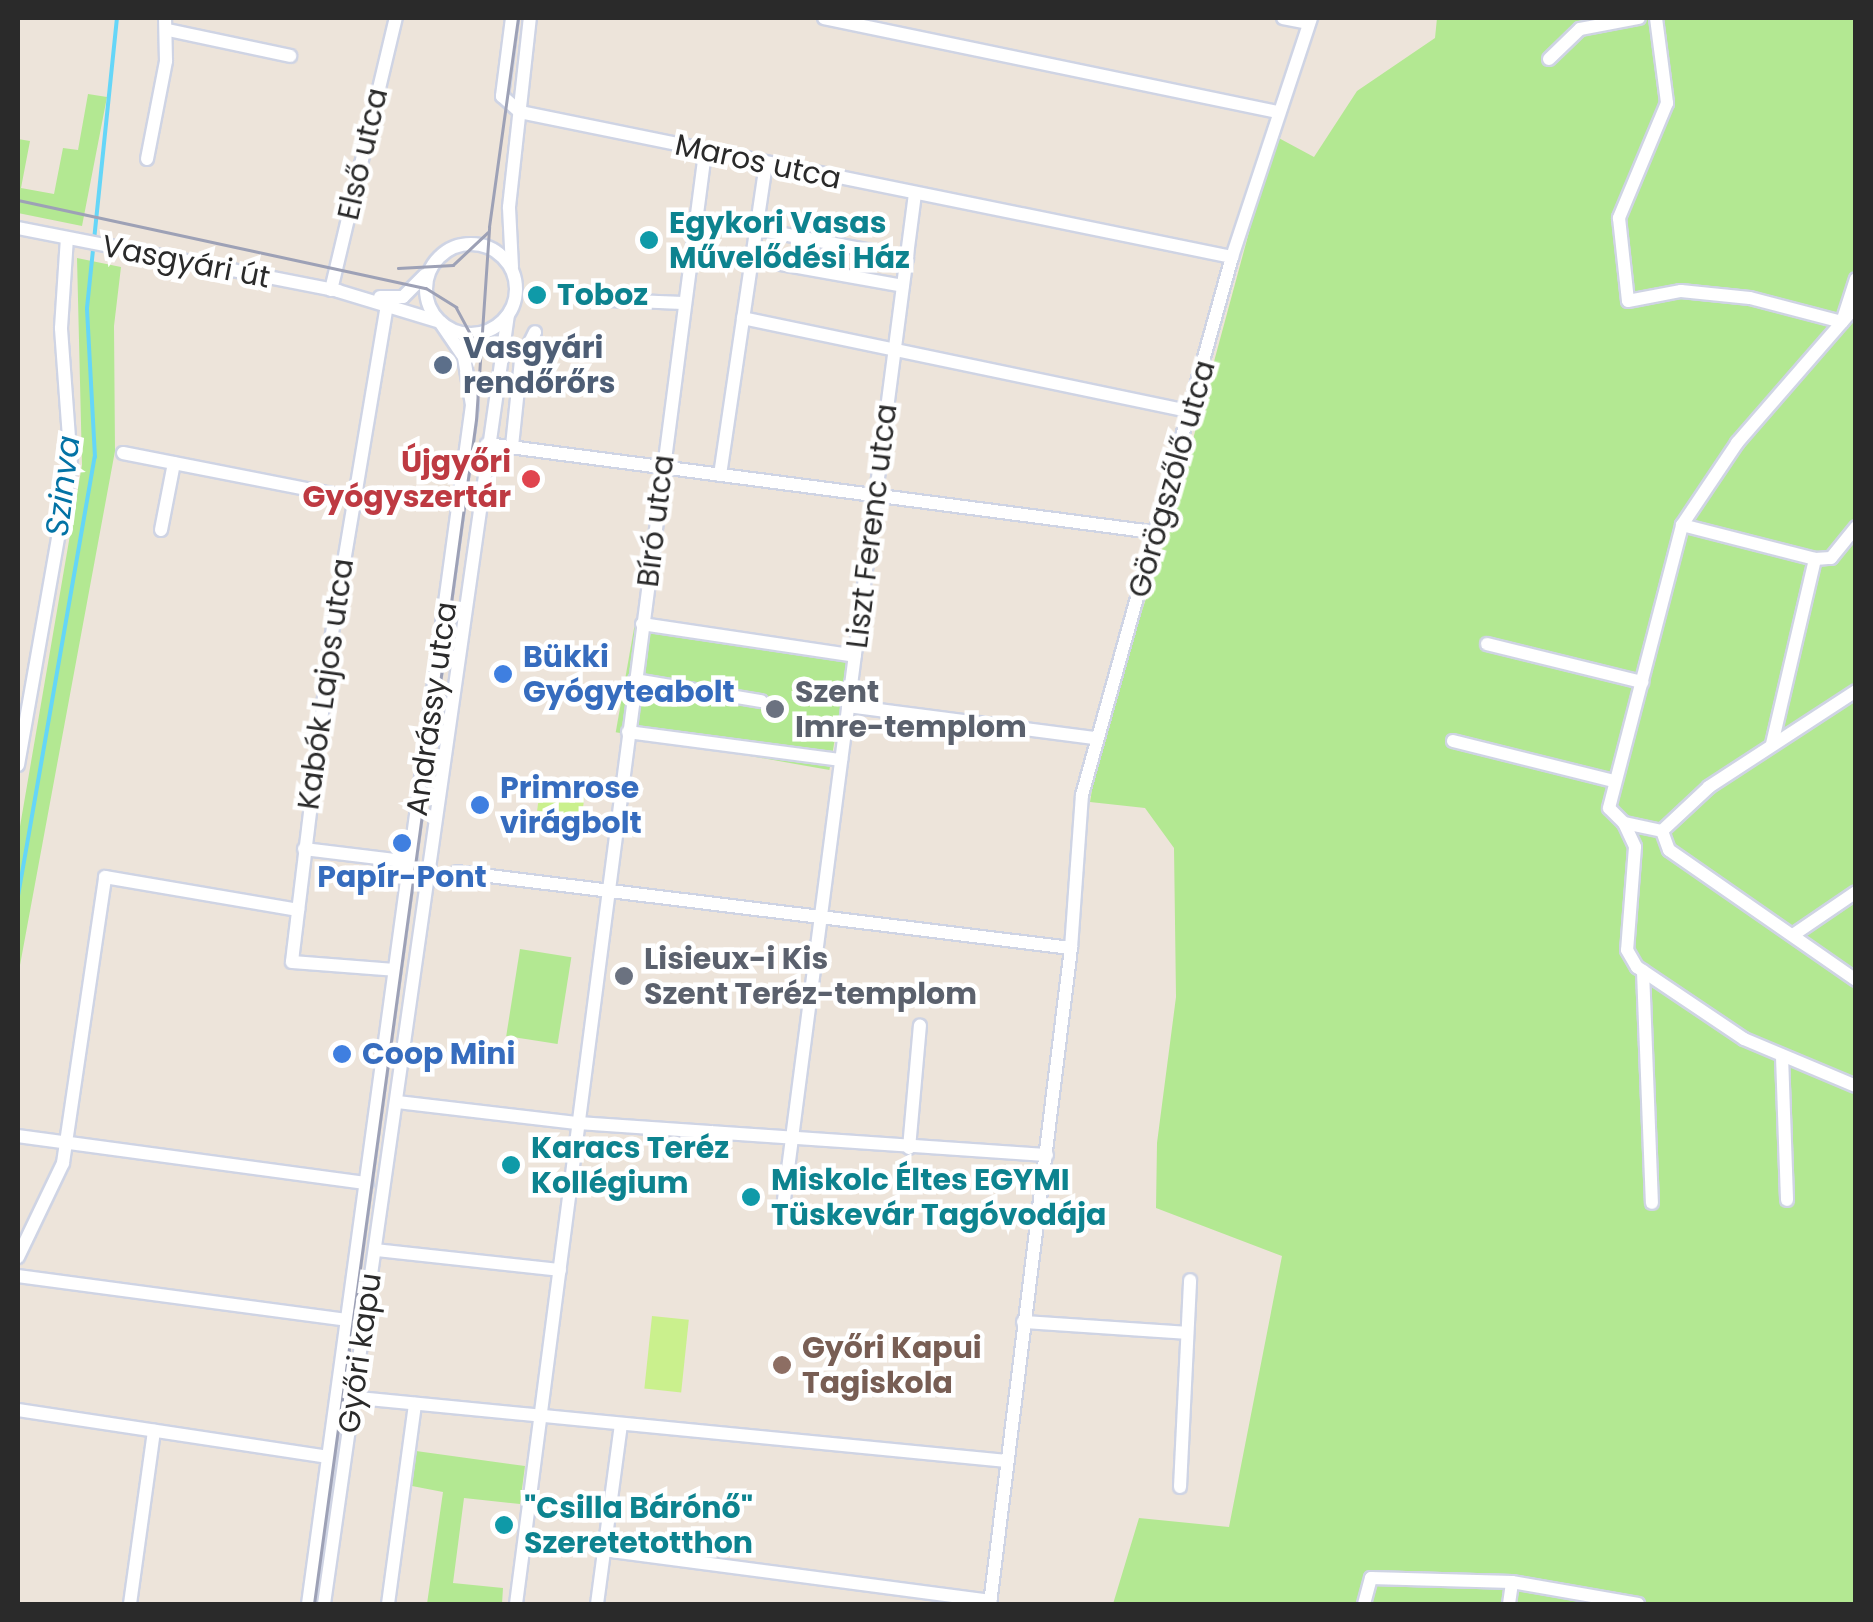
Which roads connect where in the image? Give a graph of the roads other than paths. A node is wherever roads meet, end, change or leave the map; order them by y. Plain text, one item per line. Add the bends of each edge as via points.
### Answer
1 (396, 18) edge
2 (512, 18) edge
3 (530, 18) edge
4 (824, 18) edge
5 (1283, 18) edge
6 (1639, 18) edge
7 (1656, 18) edge
8 (1310, 20) edge
9 (166, 24) edge
10 (290, 56) dead end
11 (1549, 58) dead end
12 (1275, 111) junction
13 (520, 112) junction
14 (705, 152) junction
15 (148, 160) dead end
16 (766, 164) junction
17 (915, 194) junction
18 (18, 228) edge
19 (756, 229) junction
20 (67, 238) junction
21 (906, 258) junction
22 (1232, 258) junction
23 (752, 259) junction
24 (433, 265) junction
25 (512, 269) junction
26 (1856, 279) edge
27 (903, 286) junction
28 (331, 290) junction
29 (354, 295) junction
30 (586, 299) dead end
31 (683, 303) junction
32 (386, 304) junction
33 (1856, 306) edge
34 (508, 315) junction
35 (743, 318) junction
36 (440, 322) junction
37 (1842, 322) junction
38 (535, 332) dead end
39 (894, 350) junction
40 (1192, 412) junction
41 (489, 443) junction
42 (512, 446) junction
43 (123, 453) dead end
44 (174, 463) junction
45 (663, 467) junction
46 (720, 474) junction
47 (876, 496) junction
48 (352, 498) junction
49 (1682, 526) junction
50 (1856, 527) edge
51 (161, 530) dead end
52 (1160, 533) junction
53 (1816, 558) junction
54 (642, 624) junction
55 (1487, 644) dead end
56 (854, 656) junction
57 (635, 680) junction
58 (1642, 682) junction
59 (1856, 690) edge
60 (761, 701) dead end
61 (848, 706) junction
62 (628, 732) junction
63 (1094, 738) junction
64 (1454, 742) dead end
65 (1772, 744) junction
66 (841, 760) junction
67 (18, 765) edge
68 (1614, 780) junction
69 (1624, 824) junction
70 (1662, 831) junction
71 (304, 850) junction
72 (412, 862) junction
73 (457, 872) dead end
74 (607, 891) junction
75 (1856, 892) edge
76 (298, 910) junction
77 (820, 918) junction
78 (1794, 935) junction
79 (1070, 948) junction
80 (395, 970) junction
81 (1643, 971) junction
82 (1856, 980) edge
83 (920, 1026) dead end
84 (1782, 1056) junction
85 (1856, 1086) edge
86 (373, 1102) joint
87 (398, 1102) junction
88 (576, 1122) junction
89 (18, 1136) edge
90 (792, 1137) junction
91 (68, 1142) junction
92 (908, 1148) junction
93 (1047, 1155) junction
94 (367, 1183) junction
95 (1787, 1200) dead end
96 (1652, 1203) dead end
97 (782, 1216) dead end
98 (376, 1250) junction
99 (18, 1258) edge
100 (560, 1270) junction
101 (18, 1276) edge
102 (1190, 1280) dead end
103 (348, 1320) junction
104 (1023, 1322) junction
105 (1186, 1333) junction
106 (345, 1397) junction
107 (415, 1404) junction
108 (18, 1410) edge
109 (544, 1416) junction
110 (621, 1425) junction
111 (154, 1432) junction
112 (328, 1457) junction
113 (1007, 1462) junction
114 (1180, 1487) dead end
115 (604, 1550) junction
116 (1512, 1582) junction
117 (990, 1603) edge
118 (130, 1604) edge
119 (308, 1604) edge
120 (324, 1604) edge
121 (388, 1604) edge
122 (516, 1604) edge
123 (597, 1604) edge
124 (1364, 1604) edge
125 (1509, 1604) edge
126 (1638, 1604) edge

1 - 28 street, Első utca
2 - 13 street via 502,96
3 - 13 street
4 - 12 street
5 - 8 street
6 - 11 street via 1580,29
7 - 37 street via 1667,103 1619,218 1628,301 1681,291 1750,298
8 - 12 street, Görögszőlő utca
9 - 10 street
9 - 15 street
12 - 22 street, Görögszőlő utca
13 - 14 street, Maros utca
13 - 25 street via 508,226
14 - 16 street, Maros utca
14 - 31 street, Bíró utca
16 - 17 street, Maros utca
16 - 19 street
17 - 21 street, Liszt Ferenc utca
17 - 22 street, Maros utca
18 - 20 street, Vasgyári út
19 - 21 street
19 - 23 street
20 - 28 street, Vasgyári út
20 - 67 street via 61,328 71,465
21 - 27 street, Liszt Ferenc utca
22 - 40 street, Görögszőlő utca
23 - 27 street
23 - 35 street
24 - 25 street via 452,248 473,244 491,248
24 - 29 street, Vasgyári út via 402,297
24 - 36 street via 426,296
25 - 34 street via 516,292
26 - 37 street
27 - 39 street, Liszt Ferenc utca
28 - 29 street, Vasgyári út
29 - 32 street, Vasgyári út
30 - 31 street
31 - 45 street, Bíró utca
32 - 36 street, Vasgyári út
32 - 48 street, Kabók Lajos utca
33 - 37 street
34 - 36 street via 474,334
34 - 41 street, Andrássy utca
35 - 39 street
35 - 46 street
36 - 72 street, Andrássy utca via 464,356 472,405
37 - 49 street via 1737,443
38 - 42 street via 521,361
39 - 40 street
39 - 47 street, Liszt Ferenc utca
40 - 52 street, Görögszőlő utca
41 - 42 street
41 - 87 street, Andrássy utca
42 - 45 street
43 - 44 street
44 - 48 street
44 - 51 street
45 - 46 street
45 - 54 street, Bíró utca
46 - 47 street
47 - 52 street
47 - 56 street, Liszt Ferenc utca
48 - 71 street, Kabók Lajos utca
49 - 53 street
49 - 58 street
50 - 53 street via 1831,558
52 - 63 street, Görögszőlő utca
53 - 65 street
54 - 56 street
54 - 57 street, Bíró utca
55 - 58 street
56 - 61 street, Liszt Ferenc utca
57 - 60 street
57 - 62 street, Bíró utca
58 - 68 street
59 - 65 street
61 - 63 street
61 - 66 street, Liszt Ferenc utca
62 - 66 street
62 - 74 street, Bíró utca
63 - 79 street, Görögszőlő utca via 1082,795
64 - 68 street
65 - 70 street via 1709,787
66 - 77 street, Liszt Ferenc utca
68 - 69 street via 1610,808
69 - 70 street
69 - 81 street via 1634,848 1626,950
70 - 78 street via 1669,850
71 - 72 street
71 - 76 street, Kabók Lajos utca
72 - 80 street, Andrássy utca
73 - 74 street
74 - 77 street
74 - 88 street, Bíró utca
75 - 78 street
76 - 80 street, Kabók Lajos utca via 292,962
76 - 91 street via 104,877
77 - 79 street
77 - 90 street, Liszt Ferenc utca
78 - 82 street
79 - 93 street, Görögszőlő utca
80 - 86 street, Andrássy utca
81 - 84 street via 1744,1039
81 - 96 street
83 - 92 street
84 - 85 street
84 - 95 street
86 - 94 street, Győri kapu
87 - 88 street
87 - 98 street, Győri kapu
88 - 90 street
88 - 100 street, Bíró utca
89 - 91 street
90 - 92 street
90 - 97 street, Liszt Ferenc utca
91 - 94 street
91 - 99 street
92 - 93 street
93 - 104 street, Görögszőlő utca
94 - 103 street, Győri kapu
98 - 100 street
98 - 106 street, Győri kapu
100 - 109 street, Bíró utca
101 - 103 street
102 - 105 street
103 - 106 street, Győri kapu
104 - 105 street
104 - 113 street, Görögszőlő utca
105 - 114 street
106 - 107 street
106 - 112 street, Győri kapu
106 - 120 street, Győri kapu
107 - 109 street
107 - 121 street
108 - 111 street
109 - 110 street
109 - 122 street, Bíró utca
110 - 113 street
110 - 115 street
111 - 112 street
111 - 118 street
112 - 119 street, Győri kapu
113 - 117 street, Görögszőlő utca
115 - 117 street
115 - 123 street
116 - 124 street via 1371,1578
116 - 125 street
116 - 126 street

